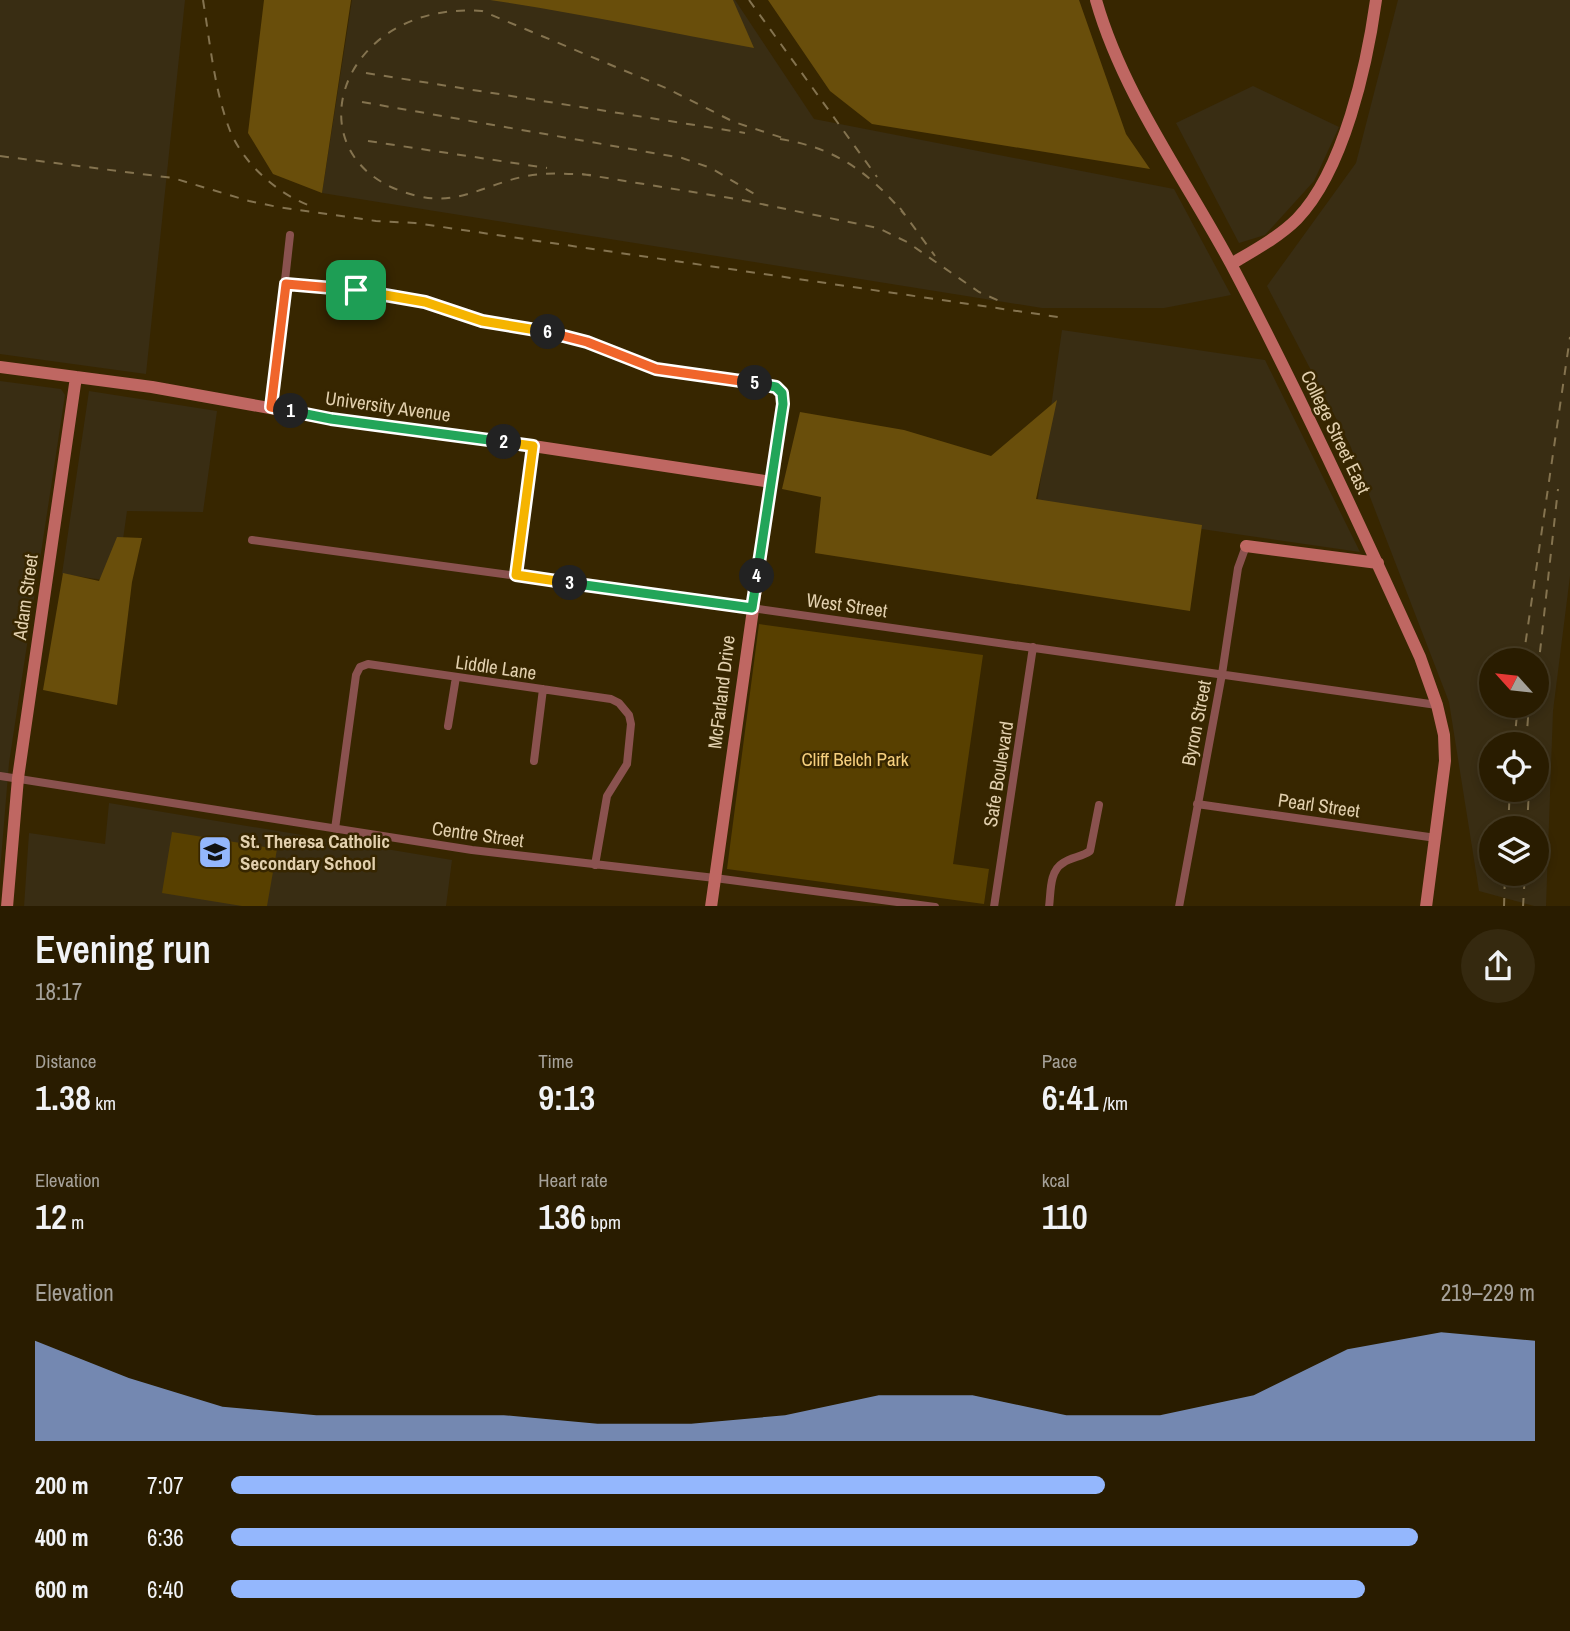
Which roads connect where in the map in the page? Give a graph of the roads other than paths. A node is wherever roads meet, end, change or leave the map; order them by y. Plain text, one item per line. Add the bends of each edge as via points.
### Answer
1 (1096, 0) edge
2 (1376, 0) edge
3 (290, 235) dead end
4 (1231, 264) junction
5 (286, 284) junction
6 (0, 367) edge
7 (76, 377) junction
8 (271, 407) junction
9 (533, 446) junction
10 (771, 482) junction
11 (252, 540) dead end
12 (1245, 546) joint
13 (1378, 564) junction
14 (516, 575) junction
15 (752, 608) junction
16 (1033, 647) junction
17 (1222, 674) junction
18 (456, 677) junction
19 (544, 690) junction
20 (1437, 705) junction
21 (448, 726) dead end
22 (534, 761) dead end
23 (0, 775) edge
24 (18, 778) junction
25 (1197, 804) junction
26 (1099, 805) dead end
27 (335, 829) junction
28 (1436, 838) junction
29 (596, 865) junction
30 (715, 878) junction
31 (7, 906) edge
32 (711, 906) edge
33 (935, 906) edge
34 (994, 906) edge
35 (1049, 906) edge
36 (1179, 906) edge
37 (1426, 906) edge

1 - 4 street, College Street East via 1106,34 1138,100
2 - 4 street via 1371,41 1350,116 1315,195 1296,220
3 - 5 street
4 - 13 street, College Street East
5 - 8 street
5 - 10 street via 425,302 482,321 573,338 656,369 776,387 783,404
6 - 7 street, University Avenue
7 - 8 street, University Avenue
7 - 24 street, Adam Street
8 - 9 street, University Avenue
9 - 10 street, University Avenue
9 - 14 street
10 - 15 street, McFarland Drive
11 - 14 street, West Street
12 - 13 street
12 - 17 street, Byron Street
13 - 20 street, College Street East
14 - 15 street, West Street
15 - 16 street, West Street
15 - 30 street, McFarland Drive
16 - 17 street, West Street
16 - 34 street, Safe Boulevard
17 - 20 street, West Street
17 - 25 street, Byron Street
18 - 19 street, Liddle Lane
18 - 21 street
18 - 27 street, Liddle Lane via 368,664 359,667
19 - 22 street
19 - 29 street, Liddle Lane via 611,699 629,715 626,764 607,796
20 - 28 street, College Street East via 1445,761
23 - 24 street, Centre Street
24 - 27 street, Centre Street
24 - 31 street, Adam Street
25 - 28 street, Pearl Street
25 - 36 street, Byron Street
26 - 35 street via 1090,851 1058,867
27 - 29 street, Centre Street
28 - 37 street, College Street East
29 - 30 street, Centre Street
30 - 32 street, McFarland Drive
30 - 33 street, Centre Street

